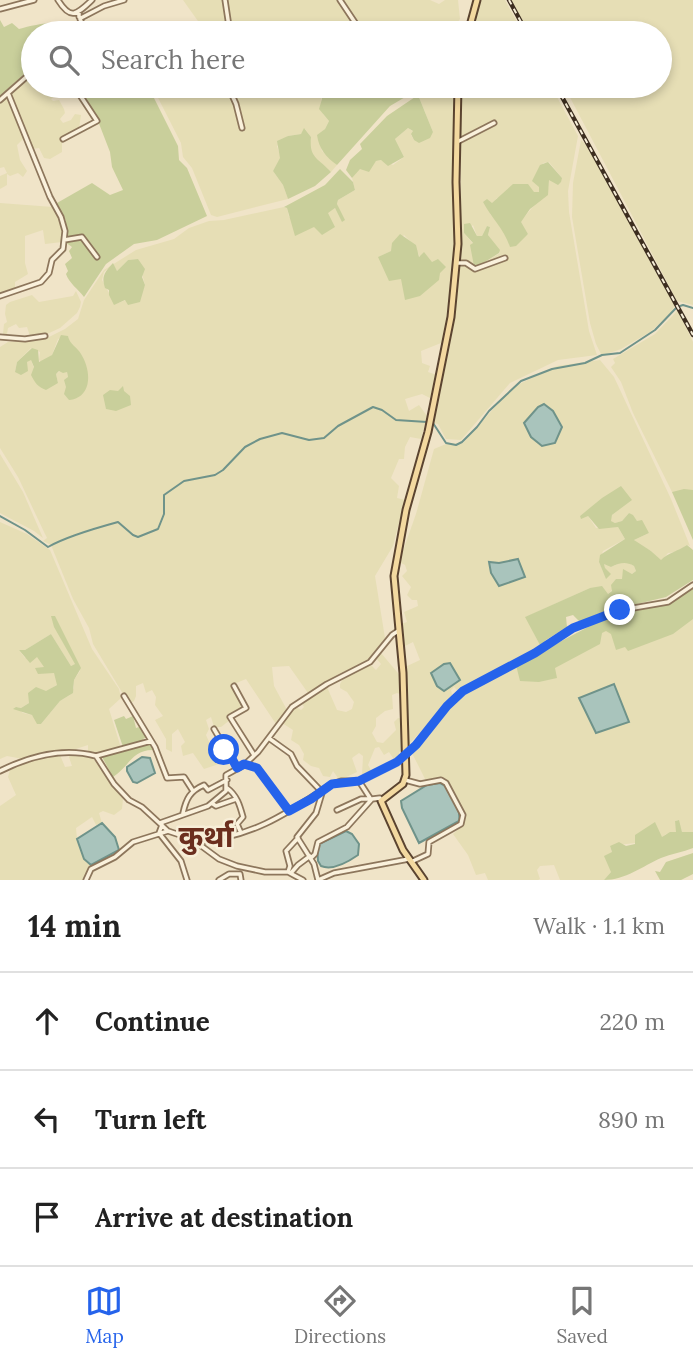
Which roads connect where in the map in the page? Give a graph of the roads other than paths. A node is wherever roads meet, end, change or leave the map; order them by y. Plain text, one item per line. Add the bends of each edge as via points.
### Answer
1 (34, 0) edge
2 (58, 0) edge
3 (92, 0) edge
4 (124, 0) edge
5 (225, 0) edge
6 (340, 0) edge
7 (477, 0) edge
8 (110, 2) edge
9 (0, 9) edge
10 (79, 15) junction
11 (81, 21) edge
12 (227, 21) edge
13 (354, 21) edge
14 (471, 21) edge
15 (21, 82) edge
16 (8, 93) junction
17 (82, 98) edge
18 (233, 98) edge
19 (458, 98) edge
20 (0, 100) edge
21 (494, 123) dead end
22 (242, 128) dead end
23 (63, 139) dead end
24 (457, 142) junction
25 (64, 240) junction
26 (97, 257) dead end
27 (505, 258) dead end
28 (457, 263) junction
29 (0, 296) edge
30 (0, 337) edge
31 (45, 337) dead end
32 (693, 585) edge
33 (398, 631) junction
34 (234, 686) dead end
35 (124, 696) dead end
36 (214, 729) dead end
37 (270, 738) junction
38 (151, 741) junction
39 (254, 755) junction
40 (406, 755) junction
41 (96, 756) junction
42 (244, 764) junction
43 (237, 768) junction
44 (0, 771) edge
45 (227, 780) junction
46 (405, 780) junction
47 (359, 781) junction
48 (227, 788) junction
49 (192, 791) junction
50 (322, 791) junction
51 (372, 798) junction
52 (237, 799) junction
53 (381, 801) junction
54 (212, 804) junction
55 (337, 810) dead end
56 (289, 811) junction
57 (183, 813) junction
58 (161, 824) junction
59 (168, 831) junction
60 (159, 833) junction
61 (241, 833) junction
62 (298, 838) junction
63 (196, 842) junction
64 (310, 857) junction
65 (412, 860) junction
66 (289, 872) junction
67 (86, 880) edge
68 (187, 880) edge
69 (219, 880) edge
70 (241, 880) edge
71 (303, 880) edge
72 (318, 880) edge
73 (424, 880) edge

1 - 9 street
2 - 10 street via 64,10
3 - 10 street
4 - 8 street
5 - 12 street
6 - 13 street
7 - 14 main road
8 - 10 street via 84,17
10 - 11 street
15 - 16 street
16 - 20 street
16 - 25 street via 61,217
17 - 23 street via 97,121
18 - 22 street
19 - 24 main road
21 - 24 street
24 - 28 main road
25 - 26 street via 82,237
25 - 29 street via 41,282
27 - 28 street via 475,269
28 - 33 main road via 428,432 396,558
30 - 31 street
32 - 40 street via 668,602 620,610 584,623 471,685
33 - 37 street via 370,662 292,707
33 - 40 main road
34 - 39 street via 246,708 230,717
35 - 38 street
36 - 43 street
37 - 39 street
37 - 50 street via 291,754
38 - 41 street
38 - 49 street via 167,778 184,777
39 - 42 street
40 - 46 main road
40 - 47 street
41 - 44 street via 80,752 37,755
41 - 58 street via 129,800
42 - 43 street
42 - 56 street via 257,768
43 - 45 street via 226,775
45 - 48 street
45 - 49 street via 208,790 204,785
46 - 53 main road
46 - 65 street via 420,785 446,783 463,816 461,824 429,842 428,854
47 - 50 street via 337,782
47 - 51 street
48 - 52 street
48 - 54 street
49 - 57 street
50 - 56 street
50 - 62 street via 316,813
51 - 53 street
51 - 55 street
51 - 64 street via 347,827 317,844
52 - 54 street
52 - 61 street via 243,817 237,824
53 - 65 main road
54 - 57 street
56 - 61 street
57 - 58 street
58 - 59 street
58 - 60 street
59 - 60 street
59 - 63 street
60 - 67 street via 133,842 91,869
60 - 68 street via 181,861
61 - 63 street
62 - 64 street
62 - 66 street via 286,851
63 - 66 street via 237,866
64 - 66 street
64 - 72 street
65 - 72 street via 334,873
65 - 73 main road
66 - 71 street
69 - 70 street via 235,873

